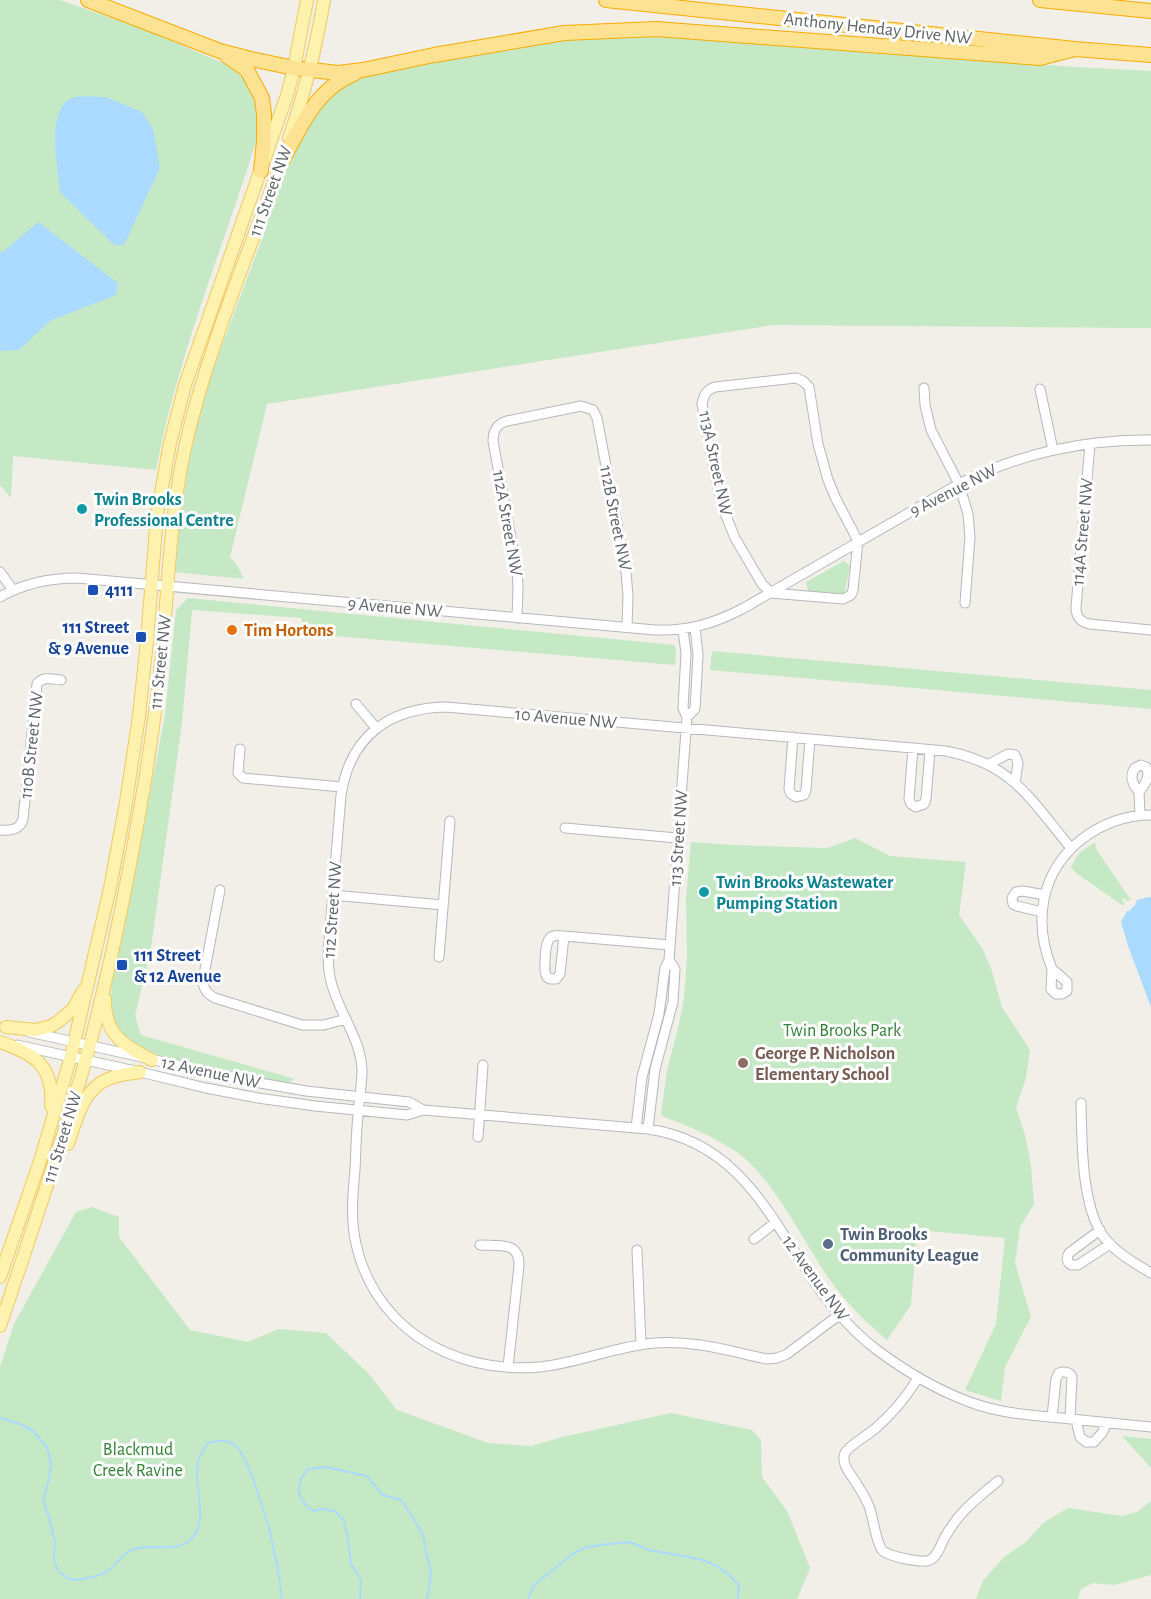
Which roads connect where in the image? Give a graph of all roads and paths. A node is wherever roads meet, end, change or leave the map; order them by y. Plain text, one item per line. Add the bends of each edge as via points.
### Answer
1 (88, 0) edge
2 (324, 0) edge
3 (606, 0) edge
4 (1040, 0) edge
5 (1088, 0) edge
6 (307, 6) edge
7 (1151, 11) edge
8 (1075, 49) junction
9 (220, 51) junction
10 (1151, 55) edge
11 (294, 68) junction
12 (310, 70) junction
13 (363, 70) junction
14 (281, 163) junction
15 (261, 171) junction
16 (924, 388) dead end
17 (1040, 389) dead end
18 (593, 410) joint
19 (1151, 440) edge
20 (1090, 444) junction
21 (1053, 450) junction
22 (959, 484) junction
23 (858, 541) junction
24 (0, 572) edge
25 (152, 585) junction
26 (167, 586) junction
27 (13, 590) junction
28 (771, 593) junction
29 (0, 597) edge
30 (965, 603) dead end
31 (517, 618) junction
32 (627, 627) junction
33 (695, 627) junction
34 (683, 630) junction
35 (1151, 630) edge
36 (61, 680) dead end
37 (356, 704) dead end
38 (687, 717) junction
39 (376, 728) junction
40 (686, 728) junction
41 (793, 737) junction
42 (810, 739) junction
43 (913, 748) junction
44 (240, 749) dead end
45 (930, 750) junction
46 (989, 765) junction
47 (1015, 783) junction
48 (342, 787) junction
49 (1139, 792) dead end
50 (1140, 815) junction
51 (1151, 815) edge
52 (450, 820) dead end
53 (565, 828) dead end
54 (0, 830) edge
55 (677, 837) junction
56 (1071, 848) junction
57 (220, 890) dead end
58 (332, 895) junction
59 (1045, 895) junction
60 (443, 905) junction
61 (1042, 912) junction
62 (564, 936) dead end
63 (670, 945) junction
64 (439, 957) dead end
65 (669, 960) junction
66 (1052, 969) dead end
67 (90, 977) junction
68 (106, 978) junction
69 (346, 1019) junction
70 (3, 1026) edge
71 (0, 1042) edge
72 (74, 1043) junction
73 (89, 1046) junction
74 (71, 1056) junction
75 (85, 1060) junction
76 (152, 1060) junction
77 (483, 1065) dead end
78 (140, 1072) junction
79 (360, 1096) junction
80 (1081, 1103) dead end
81 (358, 1110) junction
82 (423, 1110) junction
83 (480, 1115) junction
84 (50, 1124) junction
85 (636, 1128) junction
86 (648, 1129) junction
87 (478, 1137) dead end
88 (45, 1194) junction
89 (776, 1222) junction
90 (1100, 1230) junction
91 (754, 1239) dead end
92 (1110, 1244) junction
93 (480, 1245) dead end
94 (638, 1250) dead end
95 (1151, 1273) edge
96 (0, 1277) edge
97 (839, 1314) junction
98 (0, 1326) edge
99 (641, 1344) junction
100 (508, 1367) junction
101 (918, 1378) junction
102 (1052, 1418) junction
103 (1073, 1419) junction
104 (1107, 1423) junction
105 (1151, 1426) edge
106 (998, 1481) dead end

1 - 9 highway
2 - 12 main road, 111 Street NW
3 - 8 highway, Anthony Henday Drive NW
4 - 7 highway
5 - 7 highway
6 - 11 main road, 111 Street NW
8 - 10 highway, Anthony Henday Drive NW
8 - 13 highway via 1040,58 656,29 564,33
9 - 11 highway
9 - 15 highway via 247,70 261,98
11 - 12 highway
11 - 15 main road, 111 Street NW
12 - 13 highway
12 - 14 main road, 111 Street NW
13 - 14 highway via 345,77 316,103
14 - 26 main road, 111 Street NW via 200,389 181,467
15 - 25 main road, 111 Street NW via 177,413 157,515
16 - 22 street via 931,430
17 - 21 street
18 - 31 street, 112A Street NW via 577,406 507,421 495,428 493,441 517,570
18 - 32 street, 112B Street NW via 626,566
19 - 20 street, 9 Avenue NW
20 - 21 street, 9 Avenue NW
20 - 35 street, 114A Street NW via 1076,612 1079,620 1090,624
21 - 22 street, 9 Avenue NW via 1006,463
22 - 23 street, 9 Avenue NW
22 - 30 street via 970,531
23 - 28 street, 9 Avenue NW
23 - 28 street via 853,590 847,598
23 - 28 street, 113A Street NW via 828,480 809,387 792,378 708,390 702,404 724,511 735,538
24 - 27 street
25 - 26 street, 9 Avenue NW
25 - 27 street, 9 Avenue NW via 69,578
25 - 67 main road, 111 Street NW via 127,793
26 - 31 street, 9 Avenue NW
26 - 68 main road, 111 Street NW via 145,779
27 - 29 street, 9 Avenue NW
28 - 33 street, 9 Avenue NW via 729,616
31 - 32 street, 9 Avenue NW
32 - 34 street, 9 Avenue NW
33 - 34 street, 9 Avenue NW
33 - 38 street, 113 Street NW via 695,709
34 - 38 street, 113 Street NW via 686,653 682,708
36 - 54 street, 110B Street NW via 44,679 36,686 24,815 16,828
37 - 39 street
38 - 40 street, 113 Street NW
39 - 40 street, 10 Avenue NW via 413,711 446,707
39 - 48 street, 112 Street NW via 353,759
40 - 41 street, 10 Avenue NW
40 - 55 street, 113 Street NW
41 - 42 street, 10 Avenue NW
41 - 42 street via 789,789 796,797 806,790
42 - 43 street, 10 Avenue NW
43 - 45 street, 10 Avenue NW
43 - 45 street via 909,799 916,807 926,799
44 - 48 street via 238,772 243,778
45 - 46 street, 10 Avenue NW via 957,753
46 - 47 street, 10 Avenue NW
46 - 47 street via 1008,754 1015,755
47 - 56 street, 10 Avenue NW
48 - 58 street, 112 Street NW
49 - 50 street
50 - 51 street
50 - 56 street via 1099,827
52 - 60 street
53 - 55 street
55 - 63 street, 113 Street NW
56 - 59 street via 1055,870
57 - 69 street via 203,980 205,991 215,998 302,1025
58 - 60 street
58 - 69 street, 112 Street NW via 328,965 333,991
59 - 61 street
59 - 61 street via 1020,891 1012,898 1017,906
60 - 64 street
61 - 66 street via 1044,944
62 - 63 street
63 - 65 street, 113 Street NW
65 - 85 street, 113 Street NW via 664,968 659,1014 642,1077
65 - 86 street, 113 Street NW via 675,969 673,1002 655,1069
67 - 70 main road via 73,1009 51,1026 36,1030
67 - 72 main road, 111 Street NW
68 - 73 main road, 111 Street NW
68 - 76 main road via 105,1007 113,1032 129,1048
69 - 79 street, 112 Street NW via 360,1054
70 - 72 street, 12 Avenue NW
71 - 74 street, 12 Avenue NW
71 - 84 main road via 32,1056 44,1068 52,1094
72 - 73 street, 12 Avenue NW
72 - 74 main road, 111 Street NW
73 - 75 main road, 111 Street NW
73 - 76 street, 12 Avenue NW
74 - 75 street, 12 Avenue NW
74 - 84 main road, 111 Street NW
75 - 78 street, 12 Avenue NW
75 - 88 main road, 111 Street NW
76 - 79 street, 12 Avenue NW via 272,1085
77 - 83 street
78 - 81 street, 12 Avenue NW via 258,1098
78 - 88 main road via 100,1083 90,1092 78,1114 61,1166
79 - 81 street, 112 Street NW
79 - 82 street, 12 Avenue NW via 410,1102
80 - 90 street via 1085,1180
81 - 82 street, 12 Avenue NW via 407,1115
81 - 100 street, 112 Street NW via 353,1221 369,1280 392,1314 437,1350 468,1361
82 - 83 street, 12 Avenue NW
83 - 85 street, 12 Avenue NW
83 - 87 street
84 - 96 main road, 111 Street NW
85 - 86 street, 12 Avenue NW
86 - 89 street, 12 Avenue NW via 685,1140 717,1157 756,1193
88 - 98 main road, 111 Street NW
89 - 91 street, 12 Avenue NW
89 - 97 street, 12 Avenue NW
90 - 92 street
90 - 92 street via 1069,1253 1069,1264 1078,1265
92 - 95 street
93 - 100 street via 510,1247 519,1255
94 - 99 street
97 - 99 street, 112 Street NW via 787,1354 772,1359 691,1343
97 - 101 street, 12 Avenue NW via 876,1349
99 - 100 street, 112 Street NW via 554,1365
101 - 102 street, 12 Avenue NW via 986,1407
101 - 106 street via 890,1415 845,1454 845,1463 869,1508 881,1548 893,1556 932,1559 963,1511
102 - 103 street, 12 Avenue NW
102 - 103 street via 1056,1379 1064,1372 1072,1377
103 - 104 street, 12 Avenue NW
103 - 104 street via 1086,1442 1094,1442
104 - 105 street, 12 Avenue NW

